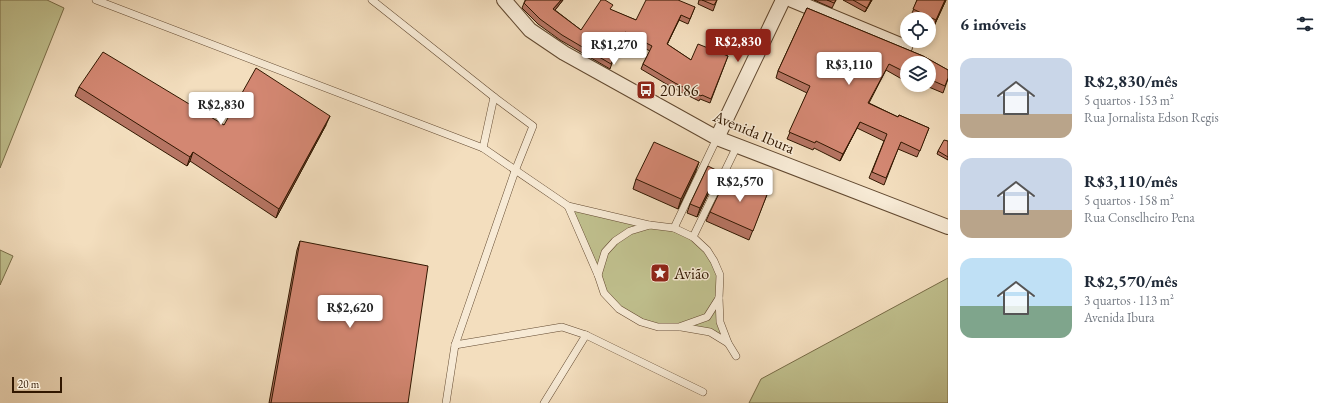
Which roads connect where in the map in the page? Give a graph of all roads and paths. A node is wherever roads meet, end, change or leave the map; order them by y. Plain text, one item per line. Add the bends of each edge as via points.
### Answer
1 (96, 0) edge
2 (372, 0) edge
3 (504, 0) edge
4 (783, 0) edge
5 (792, 0) edge
6 (900, 45) edge
7 (494, 97) junction
8 (717, 138) junction
9 (737, 146) junction
10 (483, 148) junction
11 (515, 171) junction
12 (568, 206) junction
13 (650, 226) junction
14 (948, 227) edge
15 (674, 228) junction
16 (693, 237) junction
17 (598, 275) junction
18 (719, 298) junction
19 (679, 327) junction
20 (586, 335) junction
21 (728, 343) junction
22 (455, 345) junction
23 (736, 356) dead end
24 (703, 392) dead end
25 (446, 403) edge
26 (544, 403) edge

1 - 10 lane
2 - 7 lane
3 - 8 street, Avenida Ibura via 530,30 564,53
4 - 8 street
5 - 6 street
7 - 10 lane
7 - 11 lane via 533,126
8 - 9 street, Avenida Ibura
8 - 15 lane
9 - 14 street, Avenida Ibura
9 - 16 lane
10 - 11 lane
11 - 12 lane
11 - 22 lane
12 - 13 lane
12 - 17 lane
13 - 15 lane
13 - 17 lane via 630,232 615,241 605,252
15 - 16 lane
16 - 18 lane via 714,261 720,276
17 - 19 lane via 604,292 618,309 641,322 658,327
18 - 19 lane via 707,317
18 - 21 lane via 720,322
19 - 21 lane via 710,332
20 - 22 lane via 562,327
20 - 24 lane
20 - 26 lane
21 - 23 lane
22 - 25 lane

